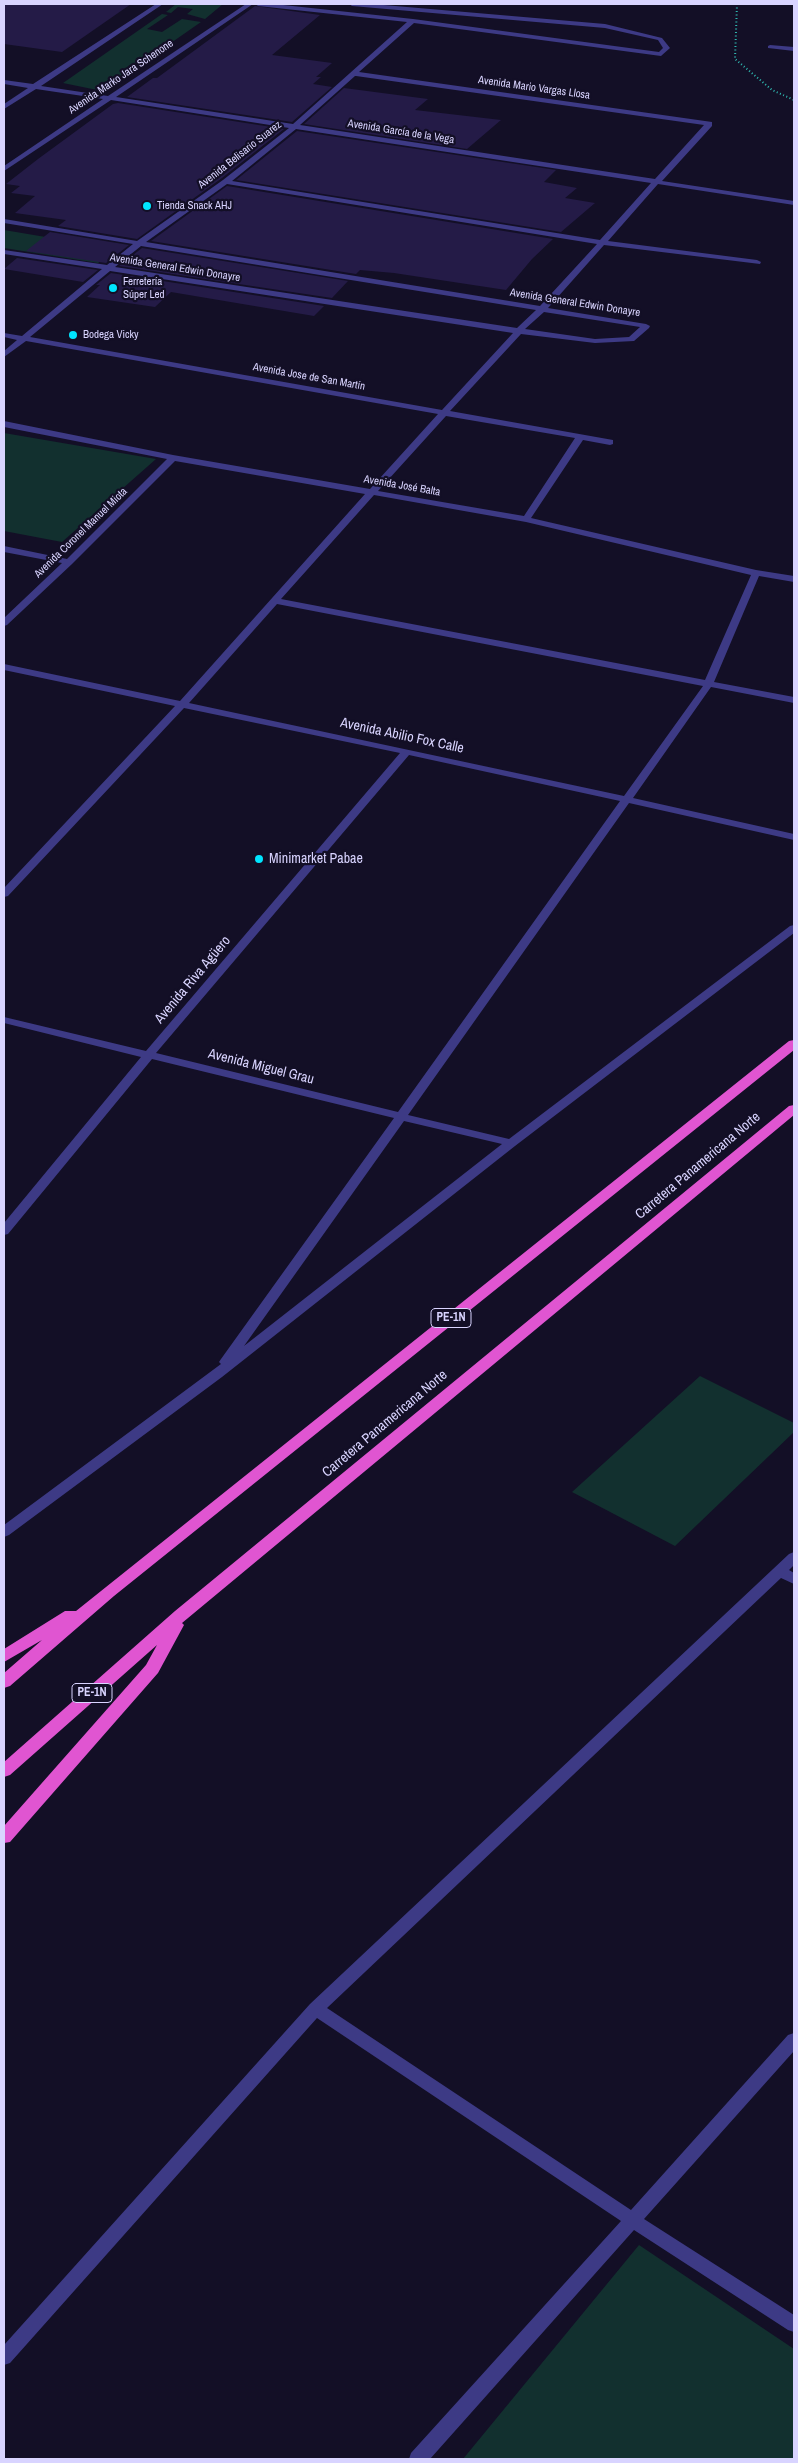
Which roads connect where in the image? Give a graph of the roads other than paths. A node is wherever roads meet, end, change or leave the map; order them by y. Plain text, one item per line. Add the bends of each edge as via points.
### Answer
1 (160, 4) edge
2 (250, 4) edge
3 (258, 4) edge
4 (352, 4) edge
5 (413, 21) junction
6 (770, 47) dead end
7 (794, 49) edge
8 (356, 74) junction
9 (4, 82) edge
10 (34, 86) junction
11 (111, 98) junction
12 (4, 107) edge
13 (293, 128) junction
14 (4, 169) edge
15 (226, 182) junction
16 (656, 182) junction
17 (794, 203) edge
18 (4, 221) edge
19 (602, 242) junction
20 (139, 243) junction
21 (4, 252) edge
22 (757, 262) dead end
23 (108, 269) junction
24 (542, 309) junction
25 (519, 331) junction
26 (4, 335) edge
27 (24, 338) junction
28 (4, 355) edge
29 (444, 413) junction
30 (4, 424) edge
31 (580, 437) junction
32 (610, 442) dead end
33 (173, 458) junction
34 (372, 492) junction
35 (526, 519) junction
36 (4, 549) edge
37 (69, 562) junction
38 (756, 573) junction
39 (794, 580) edge
40 (274, 601) junction
41 (4, 623) edge
42 (4, 667) edge
43 (708, 685) junction
44 (794, 700) edge
45 (183, 703) junction
46 (407, 751) junction
47 (627, 800) junction
48 (794, 837) edge
49 (4, 894) edge
50 (794, 928) edge
51 (4, 1020) edge
52 (794, 1044) edge
53 (149, 1055) junction
54 (794, 1108) edge
55 (399, 1117) junction
56 (511, 1143) junction
57 (4, 1231) edge
58 (217, 1374) junction
59 (4, 1532) edge
60 (794, 1557) edge
61 (780, 1571) junction
62 (794, 1579) edge
63 (108, 1592) junction
64 (181, 1615) junction
65 (4, 1656) edge
66 (4, 1682) edge
67 (4, 1771) edge
68 (4, 1837) edge
69 (316, 2009) junction
70 (794, 2040) edge
71 (634, 2221) junction
72 (794, 2324) edge
73 (4, 2357) edge
74 (418, 2459) edge

1 - 10 street
2 - 11 street, Avenida Marko Jara Schenone
3 - 5 street
4 - 5 street via 606,26 660,39 667,48 661,54
5 - 8 street, Avenida Belisario Suarez
6 - 7 street
8 - 13 street, Avenida Belisario Suarez
8 - 16 street, Avenida Mario Vargas Llosa via 709,124
9 - 10 street, Avenida García de la Vega
10 - 11 street, Avenida García de la Vega
10 - 12 street
11 - 13 street, Avenida García de la Vega
11 - 14 street, Avenida Marko Jara Schenone
13 - 15 street, Avenida Belisario Suarez
13 - 16 street, Avenida García de la Vega
15 - 19 street
15 - 20 street, Avenida Belisario Suarez
16 - 17 street, Avenida García de la Vega
16 - 19 street
18 - 20 street, Avenida General Edwin Donayre
19 - 22 street
19 - 24 street
20 - 23 street, Avenida Belisario Suarez
20 - 24 street, Avenida General Edwin Donayre
21 - 23 street, Avenida General Edwin Donayre
23 - 25 street, Avenida General Edwin Donayre
23 - 27 street, Avenida Belisario Suarez
24 - 25 street
24 - 25 street, Avenida General Edwin Donayre via 646,326 631,339 595,341
25 - 29 street
26 - 27 street, Avenida Jose de San Martín
27 - 28 street, Avenida Belisario Suarez
27 - 29 street, Avenida Jose de San Martín
29 - 31 street, Avenida Jose de San Martín
29 - 34 street
30 - 33 street, Avenida José Balta
31 - 32 street, Avenida Jose de San Martín
31 - 35 street
33 - 34 street, Avenida José Balta
33 - 37 street, Avenida Coronel Manuel Miota
34 - 35 street, Avenida José Balta
34 - 40 street
35 - 38 street, Avenida José Balta
36 - 37 street
37 - 41 street, Avenida Coronel Manuel Miota
38 - 39 street, Avenida José Balta
38 - 43 street
40 - 43 street
40 - 45 street
42 - 45 street, Avenida Abilio Fox Calle
43 - 44 street
43 - 47 street
45 - 46 street, Avenida Abilio Fox Calle
45 - 49 street
46 - 47 street, Avenida Abilio Fox Calle
46 - 53 street, Avenida Riva Agüero
47 - 48 street, Avenida Abilio Fox Calle
47 - 55 street
50 - 56 street
51 - 53 street, Avenida Miguel Grau
52 - 63 highway, PE-1N
53 - 55 street, Avenida Miguel Grau
53 - 57 street, Avenida Riva Agüero
54 - 64 highway, Carretera Panamericana Norte / PE-1N
55 - 56 street, Avenida Miguel Grau
55 - 58 street
56 - 58 street
58 - 59 street
60 - 61 street
61 - 62 street
61 - 69 street
63 - 65 highway
63 - 66 highway, PE-1N
64 - 67 highway, Carretera Panamericana Norte / PE-1N
64 - 68 highway via 152,1669
69 - 71 street
69 - 73 street
70 - 71 street
71 - 72 street
71 - 74 street

